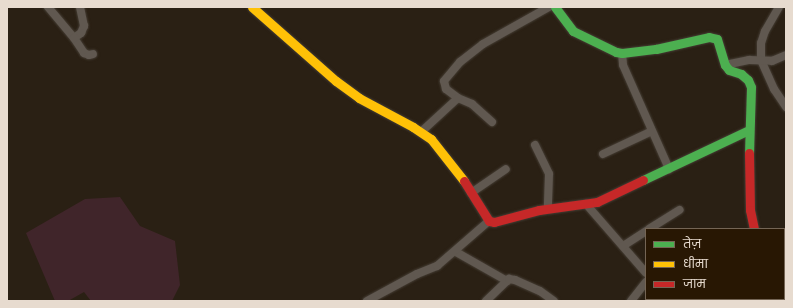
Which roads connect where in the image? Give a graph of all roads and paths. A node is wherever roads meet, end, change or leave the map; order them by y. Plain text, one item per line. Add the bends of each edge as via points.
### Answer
1 (48, 7) edge
2 (80, 7) edge
3 (252, 7) edge
4 (549, 7) edge
5 (555, 7) edge
6 (779, 7) edge
7 (74, 38) junction
8 (622, 53) junction
9 (93, 54) dead end
10 (786, 55) edge
11 (761, 60) junction
12 (724, 65) junction
13 (458, 98) junction
14 (786, 107) edge
15 (492, 122) dead end
16 (748, 130) junction
17 (652, 131) junction
18 (420, 132) junction
19 (535, 145) dead end
20 (603, 154) dead end
21 (506, 169) dead end
22 (669, 169) junction
23 (471, 194) junction
24 (586, 204) junction
25 (548, 209) junction
26 (679, 210) dead end
27 (489, 222) junction
28 (651, 228) edge
29 (754, 228) edge
30 (645, 232) edge
31 (623, 246) junction
32 (456, 252) junction
33 (645, 272) edge
34 (507, 281) junction
35 (645, 283) edge
36 (367, 301) edge
37 (486, 301) edge
38 (554, 301) edge
39 (632, 301) edge

1 - 7 street
2 - 7 street via 84,26
3 - 18 street via 336,81 359,98
4 - 13 street via 483,44 460,62 444,81 446,89
5 - 8 street via 573,31 606,49
6 - 11 street via 765,31 761,43
7 - 9 street via 86,54
8 - 12 street via 656,49 712,37 719,42
8 - 17 street via 623,65
10 - 11 street via 772,61
11 - 12 street via 736,61
11 - 14 street via 774,89
12 - 16 street via 741,74 751,87
13 - 15 street via 472,104
13 - 18 street
16 - 22 street
16 - 29 street via 748,177
17 - 20 street
17 - 22 street
18 - 23 street via 442,151
19 - 25 street via 549,174
21 - 23 street
22 - 24 street via 607,199
23 - 27 street
24 - 25 street
24 - 31 street
25 - 27 street
26 - 28 street
27 - 32 street
30 - 31 street
31 - 33 street
32 - 34 street
32 - 36 street via 437,266
34 - 37 street
34 - 38 street via 515,280 540,291
35 - 39 street

